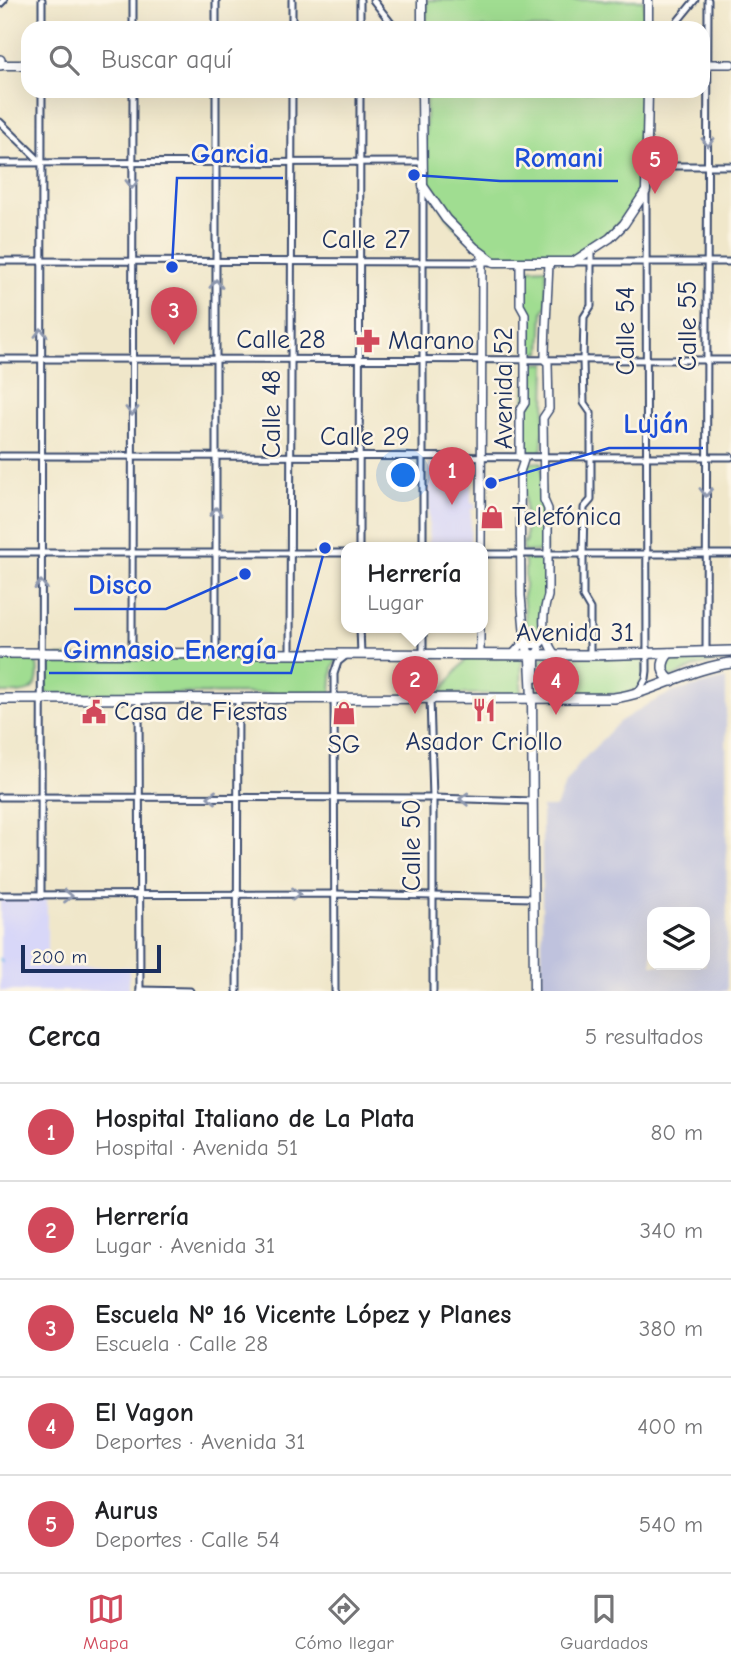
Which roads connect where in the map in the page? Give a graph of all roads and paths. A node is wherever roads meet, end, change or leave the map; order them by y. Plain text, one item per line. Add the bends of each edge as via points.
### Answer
1 (4, 0) edge
2 (42, 0) edge
3 (133, 0) edge
4 (216, 0) edge
5 (292, 0) edge
6 (360, 0) edge
7 (373, 0) edge
8 (422, 0) edge
9 (648, 0) edge
10 (695, 0) edge
11 (708, 0) edge
12 (0, 4) edge
13 (42, 21) edge
14 (133, 21) edge
15 (216, 21) edge
16 (292, 21) edge
17 (360, 21) edge
18 (390, 21) edge
19 (422, 21) edge
20 (648, 21) edge
21 (678, 21) edge
22 (707, 21) edge
23 (0, 63) edge
24 (21, 64) edge
25 (710, 64) edge
26 (731, 64) edge
27 (42, 98) edge
28 (133, 98) edge
29 (216, 98) edge
30 (292, 98) edge
31 (360, 98) edge
32 (422, 98) edge
33 (648, 98) edge
34 (706, 98) edge
35 (0, 122) edge
36 (422, 162) junction
37 (0, 163) edge
38 (42, 163) junction
39 (132, 163) junction
40 (216, 163) junction
41 (292, 163) junction
42 (359, 163) junction
43 (648, 166) junction
44 (707, 166) junction
45 (731, 166) edge
46 (423, 186) junction
47 (646, 191) junction
48 (591, 252) junction
49 (487, 260) junction
50 (0, 261) edge
51 (41, 261) junction
52 (132, 261) junction
53 (216, 261) junction
54 (291, 261) junction
55 (359, 261) junction
56 (422, 261) junction
57 (520, 262) junction
58 (549, 262) junction
59 (573, 262) junction
60 (591, 262) junction
61 (647, 262) junction
62 (707, 262) junction
63 (731, 262) edge
64 (0, 359) edge
65 (41, 359) junction
66 (132, 359) junction
67 (216, 359) junction
68 (291, 359) junction
69 (358, 359) junction
70 (423, 359) junction
71 (481, 360) junction
72 (525, 360) junction
73 (545, 360) junction
74 (583, 360) junction
75 (647, 360) junction
76 (707, 360) junction
77 (731, 360) edge
78 (0, 456) edge
79 (41, 456) junction
80 (131, 456) junction
81 (216, 456) junction
82 (291, 456) junction
83 (423, 456) junction
84 (359, 457) junction
85 (481, 457) junction
86 (520, 457) junction
87 (543, 457) junction
88 (591, 457) junction
89 (647, 457) junction
90 (706, 457) junction
91 (731, 457) edge
92 (359, 542) edge
93 (423, 542) edge
94 (481, 542) edge
95 (0, 553) edge
96 (41, 553) junction
97 (131, 553) junction
98 (216, 553) junction
99 (290, 553) junction
100 (341, 554) edge
101 (488, 554) edge
102 (520, 554) junction
103 (548, 554) junction
104 (583, 554) junction
105 (646, 554) junction
106 (706, 554) junction
107 (731, 554) edge
108 (360, 633) edge
109 (423, 633) edge
110 (480, 633) edge
111 (545, 638) junction
112 (525, 641) junction
113 (731, 651) edge
114 (706, 652) junction
115 (0, 653) edge
116 (42, 653) junction
117 (132, 653) junction
118 (216, 653) junction
119 (290, 653) junction
120 (669, 653) junction
121 (348, 654) junction
122 (361, 654) junction
123 (423, 654) junction
124 (480, 654) junction
125 (513, 654) junction
126 (533, 654) junction
127 (647, 654) junction
128 (555, 655) junction
129 (590, 655) junction
130 (731, 663) edge
131 (672, 681) junction
132 (637, 694) junction
133 (138, 698) junction
134 (238, 698) junction
135 (334, 698) junction
136 (430, 698) junction
137 (532, 698) junction
138 (0, 699) edge
139 (40, 699) junction
140 (0, 797) edge
141 (41, 797) junction
142 (140, 797) junction
143 (238, 797) junction
144 (336, 798) junction
145 (433, 798) junction
146 (533, 801) junction
147 (237, 894) junction
148 (336, 894) junction
149 (433, 894) junction
150 (0, 895) edge
151 (40, 896) junction
152 (139, 896) junction
153 (533, 898) junction
154 (140, 990) edge
155 (190, 991) edge
156 (237, 991) edge
157 (335, 991) edge
158 (433, 991) edge
159 (534, 991) edge

1 - 12 street
2 - 13 street
3 - 14 street
4 - 15 street
5 - 16 street
6 - 17 street
7 - 18 street
8 - 19 main road
9 - 20 main road
10 - 21 street
11 - 22 street, Calle 55
23 - 24 main road
25 - 26 street
27 - 38 street
28 - 39 street
29 - 40 street
30 - 41 street, Calle 48
31 - 42 street
32 - 36 main road
33 - 43 main road, Calle 54
34 -> 44 street, Calle 55
35 - 38 street
36 - 42 street
36 - 46 main road
37 - 38 street
38 - 39 street
38 - 51 street
39 - 40 street
39 -> 52 street
40 - 41 street
40 - 53 street
41 - 42 street
41 - 54 street, Calle 48
42 - 55 street
43 - 44 street
43 - 47 main road, Calle 54
44 - 45 street
44 - 62 street, Calle 55
46 - 49 main road via 446,219
46 - 56 street
47 - 48 main road via 624,224
47 - 61 street, Calle 54
48 - 59 main road
48 - 60 street
49 - 56 street, Calle 27
49 - 57 main road, Calle 27
49 - 71 street via 482,272
50 - 51 street, Calle 27
51 - 52 street, Calle 27
65 -> 51 street
52 - 53 street, Calle 27
52 - 66 street
53 - 54 street, Calle 27
67 -> 53 street
54 - 55 street, Calle 27
54 - 68 street, Calle 48
55 - 56 street, Calle 27
55 - 69 street
56 - 70 street
57 - 58 main road, Calle 27
57 - 72 street, Avenida 52
58 - 59 main road, Calle 27
58 - 73 street, Avenida 52
59 - 60 street, Calle 27
60 - 61 street, Calle 27
60 - 74 street via 591,306 584,317
61 - 62 street, Calle 27
61 - 75 street, Calle 54
62 - 63 street, Calle 27
62 - 76 street, Calle 55
64 - 65 street, Calle 28
65 - 66 street, Calle 28
65 - 79 street
66 - 67 street, Calle 28
66 -> 80 street
67 - 68 street, Calle 28
67 - 81 street
68 - 69 street, Calle 28
68 - 82 street, Calle 48
69 - 70 street, Calle 28
69 - 84 street
70 - 71 street, Calle 28
70 - 83 street
71 - 72 street, Calle 28
71 - 85 street
72 - 73 street, Calle 28
72 - 86 street, Avenida 52
73 - 74 street, Calle 28
73 - 87 street, Avenida 52 via 549,409 543,418
74 - 75 street, Calle 28
74 - 88 street
75 - 76 street, Calle 28
75 - 89 street, Calle 54
76 - 77 street, Calle 28
76 - 90 street, Calle 55
78 - 79 street, Calle 29
79 - 80 street, Calle 29
79 - 96 street
80 - 81 street, Calle 29
80 - 97 street
81 - 82 street, Calle 29
98 -> 81 street
82 - 84 street, Calle 29
82 - 99 street, Calle 48
83 - 84 street, Calle 29
83 - 85 street, Calle 29
83 - 93 street
84 - 92 street
85 - 86 street, Calle 29
85 - 94 street
86 - 87 street, Calle 29
86 - 102 street, Avenida 52 via 524,460
87 - 88 street, Calle 29
87 - 103 street, Avenida 52
88 - 89 street, Calle 29
88 - 104 street via 591,500 584,508
89 - 90 street, Calle 29
89 - 105 street, Calle 54
90 - 91 street, Calle 29
90 -> 106 street, Calle 55
95 - 96 street
96 - 97 street
116 -> 96 street
97 - 98 street
97 - 117 street
98 - 99 street
98 - 118 street
99 - 100 street
99 - 119 street, Calle 48
101 - 102 street
102 - 103 street
102 - 112 street, Avenida 52
103 - 104 street
103 - 111 street, Avenida 52
104 - 105 street
104 - 129 street
105 - 106 street
105 - 127 street, Calle 54
106 - 107 street
106 - 114 street, Calle 55
108 - 122 street
109 - 123 street
110 - 124 street
111 - 112 main road via 539,644
111 - 126 main road, Avenida 52
111 - 128 street
112 - 125 street
112 - 126 main road, Avenida 52
113 - 114 highway, Avenida 31
114 - 120 highway, Avenida 31
115 - 116 highway, Avenida 31
116 - 117 highway, Avenida 31
116 - 139 street
117 - 118 highway, Avenida 31
118 - 119 highway, Avenida 31
119 - 121 highway, Avenida 31
120 - 127 highway, Avenida 31
120 - 131 highway via 663,669
121 - 122 highway, Avenida 31
121 - 135 street via 338,662 334,674
122 - 123 highway, Avenida 31
123 - 124 highway, Avenida 31
124 - 125 highway, Avenida 31
125 - 126 highway, Avenida 31
126 - 128 highway, Avenida 31
126 - 137 main road, Avenida 52
127 - 129 highway, Avenida 31
127 - 132 street, Calle 54 via 646,679
128 - 129 highway, Avenida 31
130 - 131 highway
131 - 132 highway
132 - 137 highway
133 - 134 highway
133 - 139 highway
133 - 142 street
134 - 135 highway
134 - 143 street
135 - 136 highway
135 - 144 street
136 - 137 highway
136 - 145 street, Calle 50
137 - 146 main road, Avenida 52
138 - 139 highway
139 - 141 street
140 - 141 street
141 - 142 street
141 - 151 street
143 -> 142 street
142 - 152 street
143 - 144 street
143 - 147 street
144 - 145 street
144 - 148 street
146 -> 145 street
145 - 149 street, Calle 50
146 - 153 main road, Avenida 52
147 -> 148 street
147 - 152 street
147 - 156 street
148 - 149 street
148 - 157 street
149 - 153 street
149 - 158 street, Calle 50
150 - 151 street
151 -> 152 street
152 - 154 street
153 - 159 main road, Avenida 52
154 - 155 street

